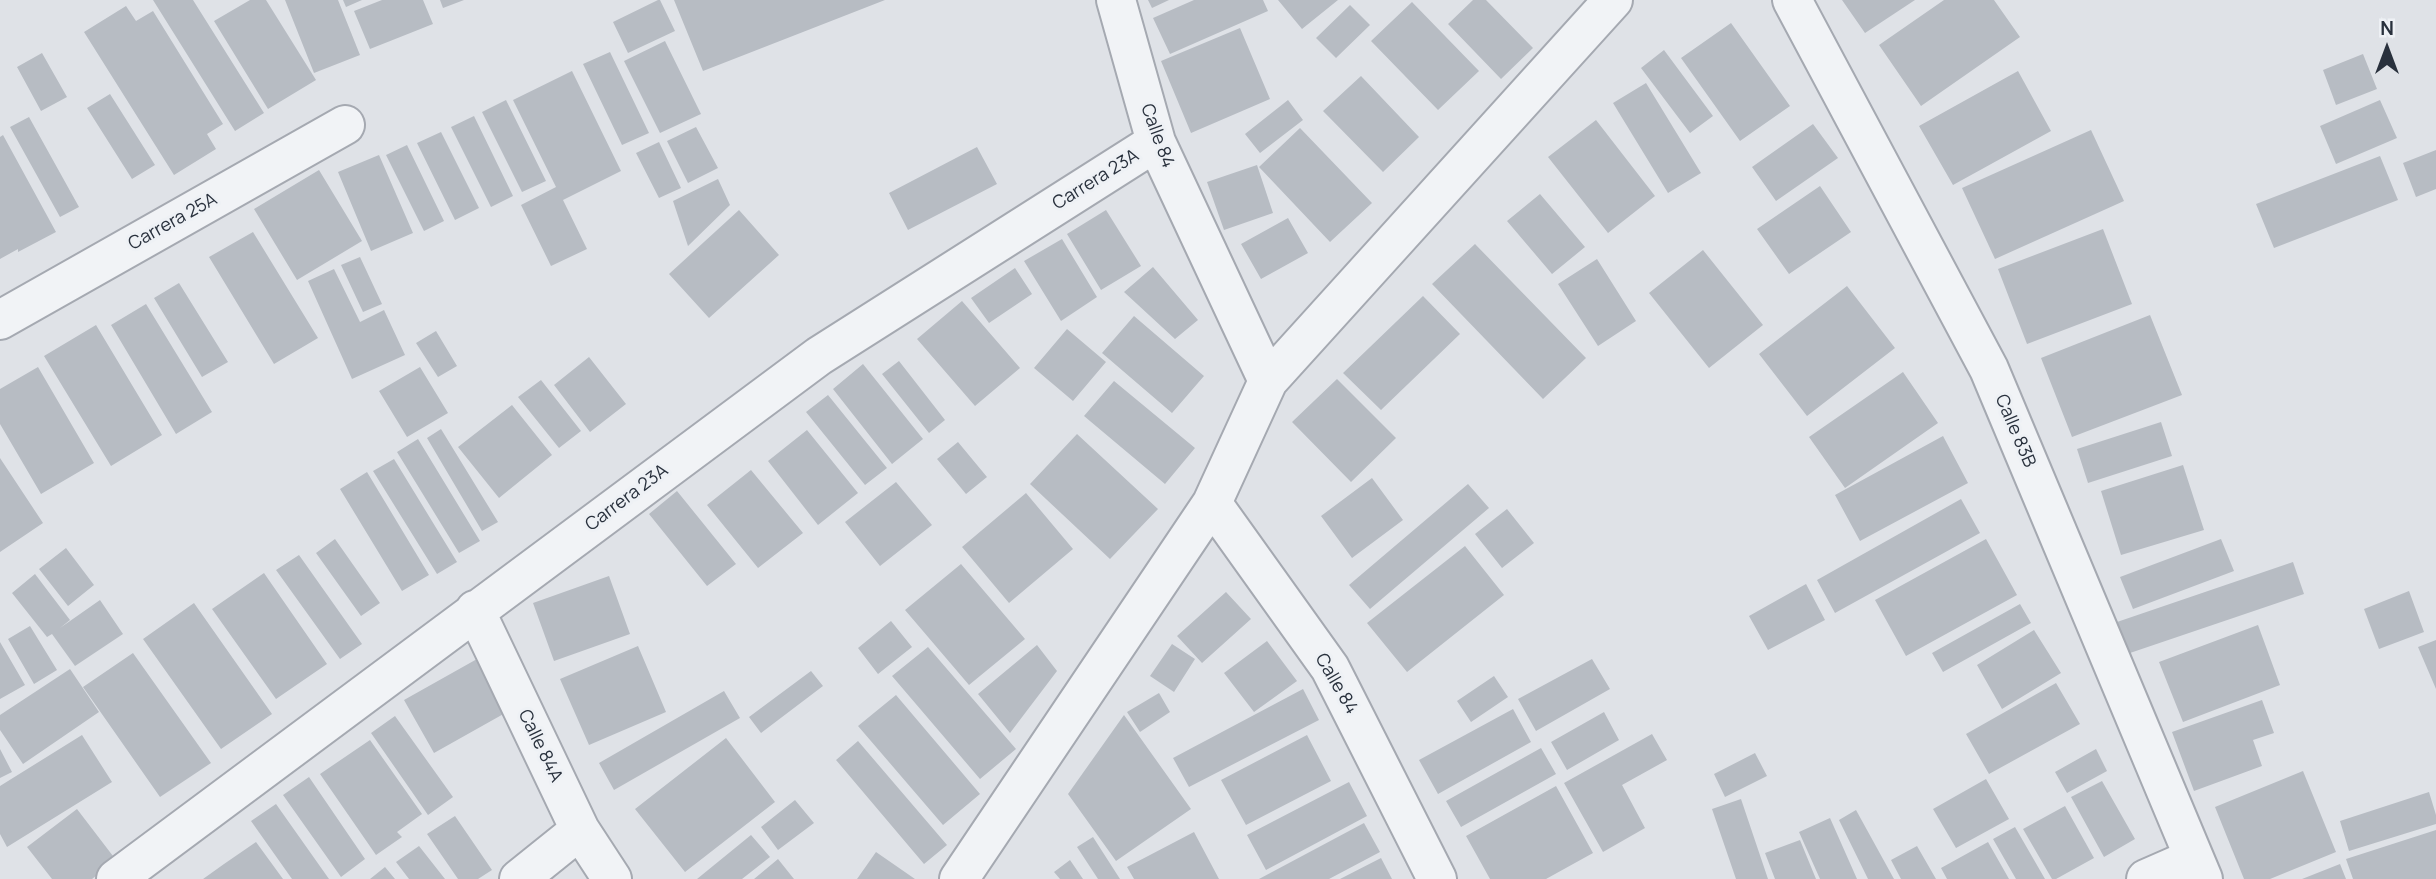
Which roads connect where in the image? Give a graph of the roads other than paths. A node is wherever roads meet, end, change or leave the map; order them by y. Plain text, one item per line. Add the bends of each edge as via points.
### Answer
1 (1116, 0) edge
2 (1613, 0) edge
3 (1791, 0) edge
4 (345, 125) dead end
5 (1156, 142) junction
6 (0, 320) edge
7 (1268, 381) junction
8 (1212, 503) junction
9 (475, 610) junction
10 (580, 830) junction
11 (2198, 868) edge
12 (116, 879) edge
13 (519, 879) edge
14 (612, 879) edge
15 (959, 879) edge
16 (1437, 879) edge
17 (2146, 879) edge

1 - 5 street, Calle 84
2 - 7 street
3 - 11 street, Calle 83B via 1989,369
4 - 6 street, Carrera 25A
5 - 7 street, Calle 84
5 - 9 street, Carrera 23A via 819,356
7 - 8 street
8 - 15 street
8 - 16 street, Calle 84 via 1330,668
9 - 10 street, Calle 84A
9 - 12 street, Carrera 23A
10 - 13 street
10 - 14 street, Calle 84A
11 - 17 street

